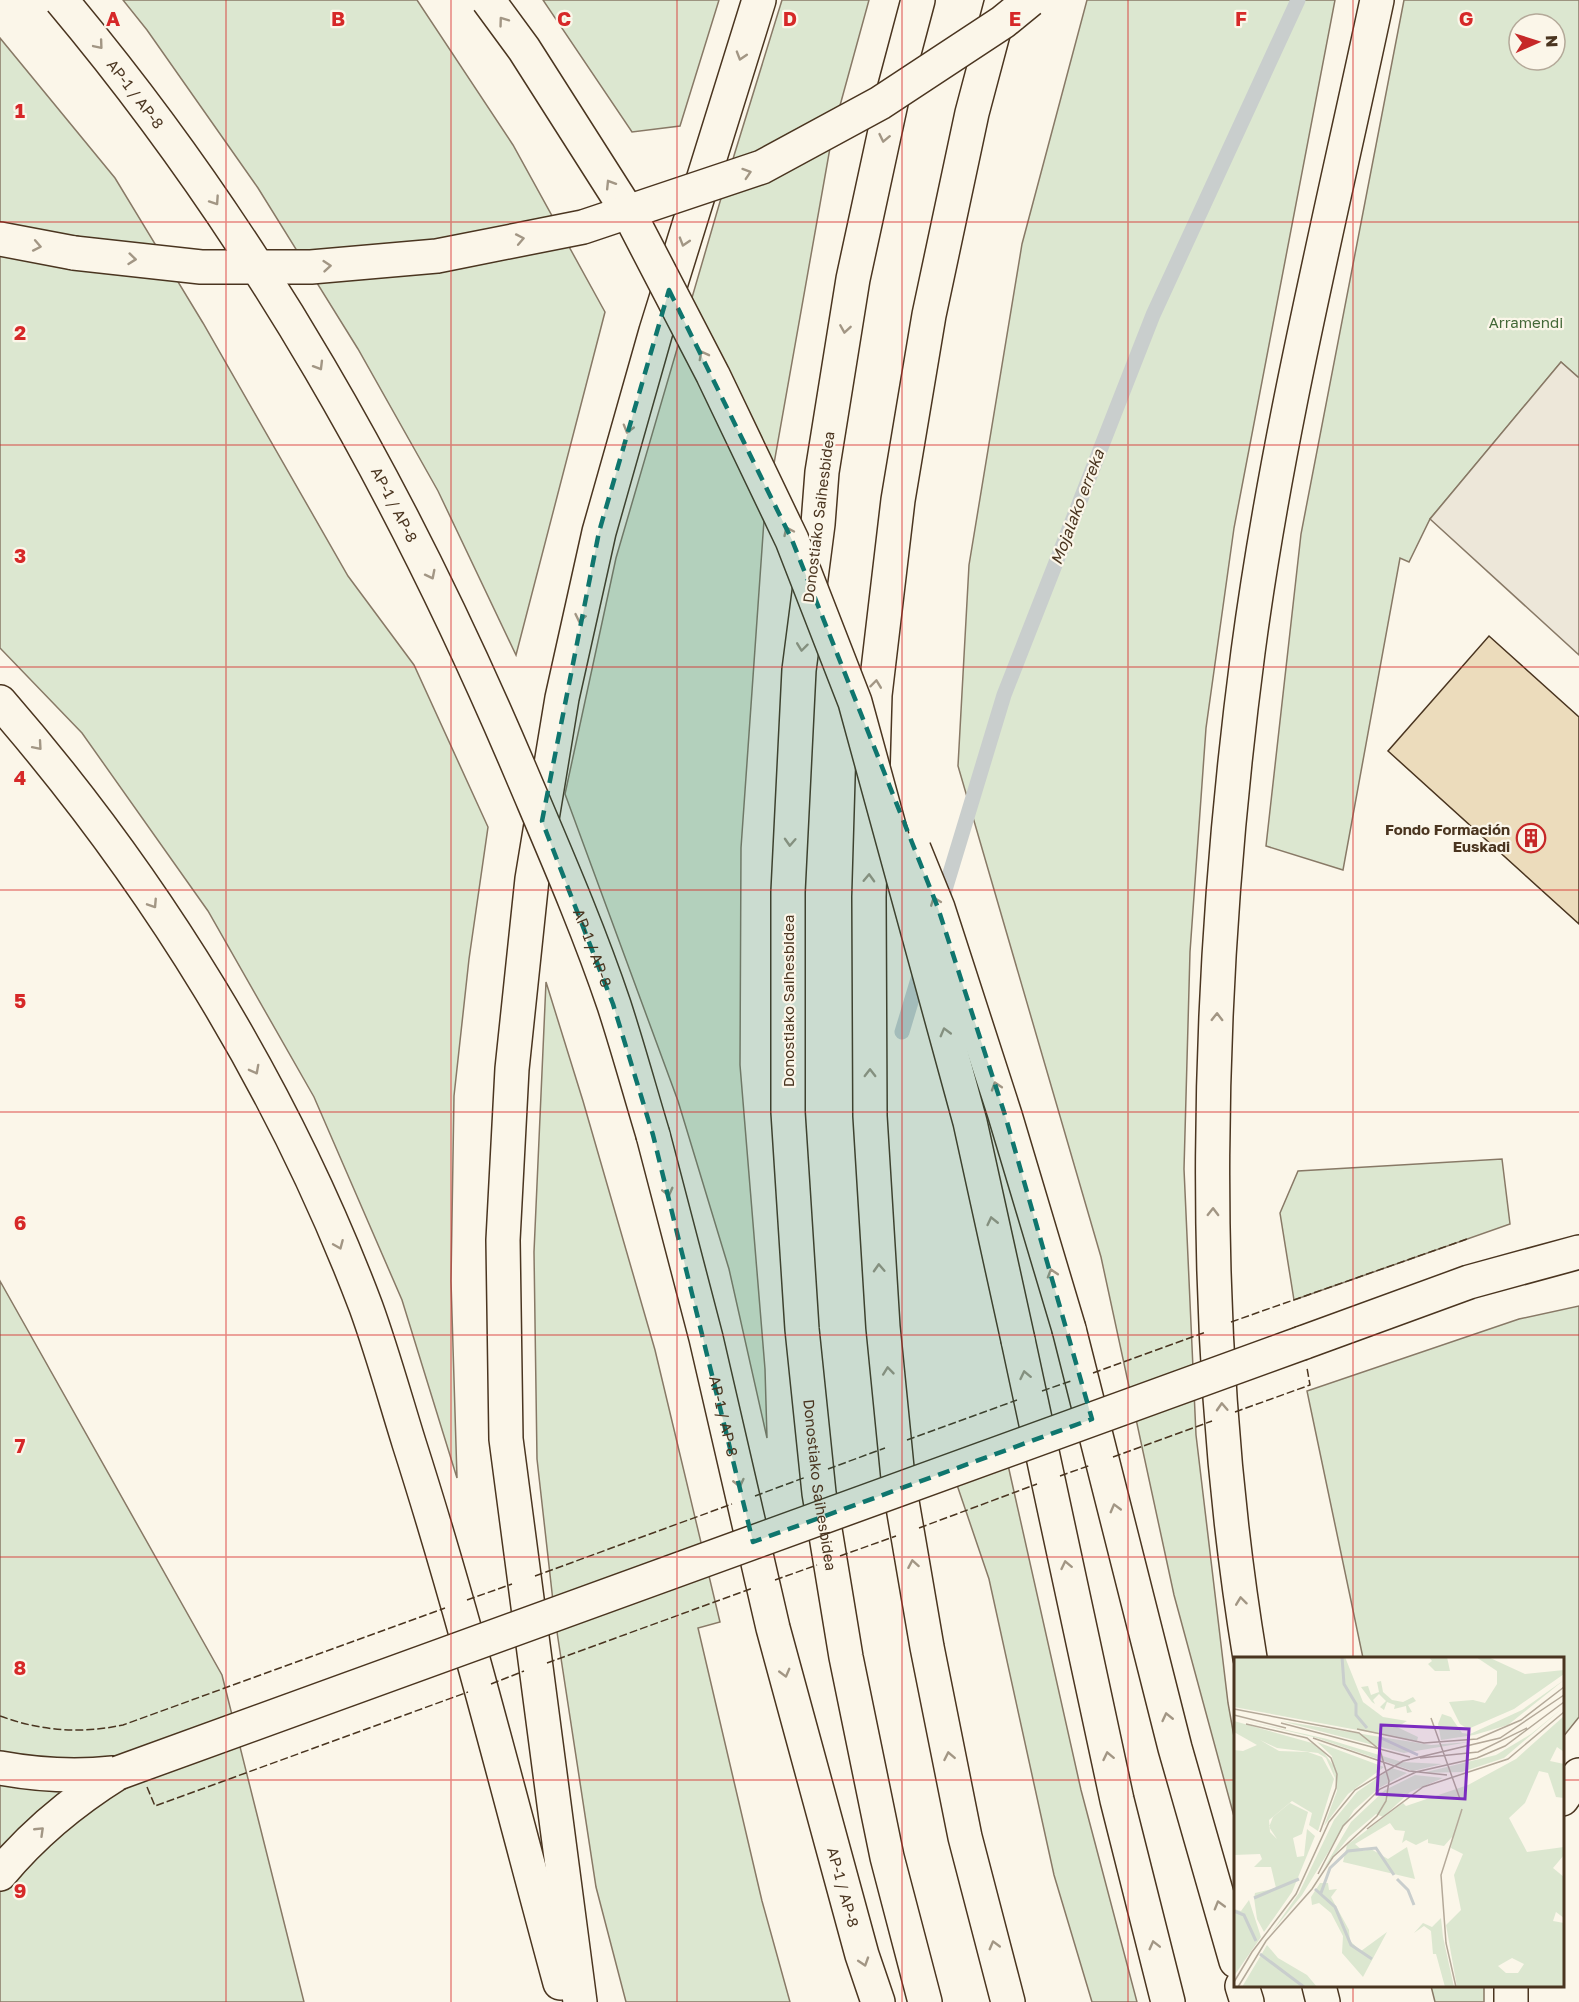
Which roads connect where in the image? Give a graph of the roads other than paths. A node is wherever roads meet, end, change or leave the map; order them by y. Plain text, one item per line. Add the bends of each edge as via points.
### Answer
1 (61, 0) edge
2 (489, 0) edge
3 (759, 0) edge
4 (918, 0) edge
5 (1002, 0) edge
6 (1030, 0) edge
7 (1377, 0) edge
8 (0, 239) edge
9 (0, 702) edge
10 (855, 702) junction
11 (1579, 1252) edge
12 (1250, 1657) edge
13 (0, 1768) edge
14 (118, 1773) junction
15 (1579, 1775) edge
16 (1564, 1798) edge
17 (0, 1874) edge
18 (1234, 1954) edge
19 (1242, 1987) edge
20 (1319, 1987) edge
21 (565, 2002) edge
22 (580, 2002) edge
23 (878, 2002) edge
24 (925, 2002) edge
25 (1008, 2002) edge
26 (1168, 2002) edge
27 (1247, 2002) edge
28 (1323, 2002) edge

1 -> 23 main road, AP-1 / AP-8, bridge via 114,63 198,176 275,291 358,432 446,606 560,865 613,1004 653,1135 706,1338 773,1628
10 -> 2 main road, bridge via 792,540 631,217
3 -> 22 main road via 598,532 562,698 532,879 512,1069 503,1240 506,1439
4 -> 24 main road, Donostiako Saihesbidea via 893,94 853,279 822,472 799,670 788,892 788,1112 802,1329 819,1493 846,1657 887,1857
25 -> 5 main road via 965,1837 898,1478 883,1327 870,1116 869,897 875,695 898,500 929,315 972,113
8 -> 6 main road, bridge via 74,253 201,267 311,267 437,255 583,227 762,167 880,103
12 -> 7 main road via 1224,1447 1213,1220 1218,992 1227,845 1248,650 1284,439
9 -> 21 main road via 45,753 143,888 230,1022 304,1162 366,1307 435,1523
18 -> 10 main road, bridge via 1174,1748 1069,1329 1005,1115 938,908
26 -> 10 main road, bridge via 1117,1800 970,1122
11 - 14 main road, bridge via 1469,1282
13 - 14 main road via 76,1776
17 -> 14 main road via 79,1797
15 - 16 main road
19 - 27 main road
20 - 28 main road

